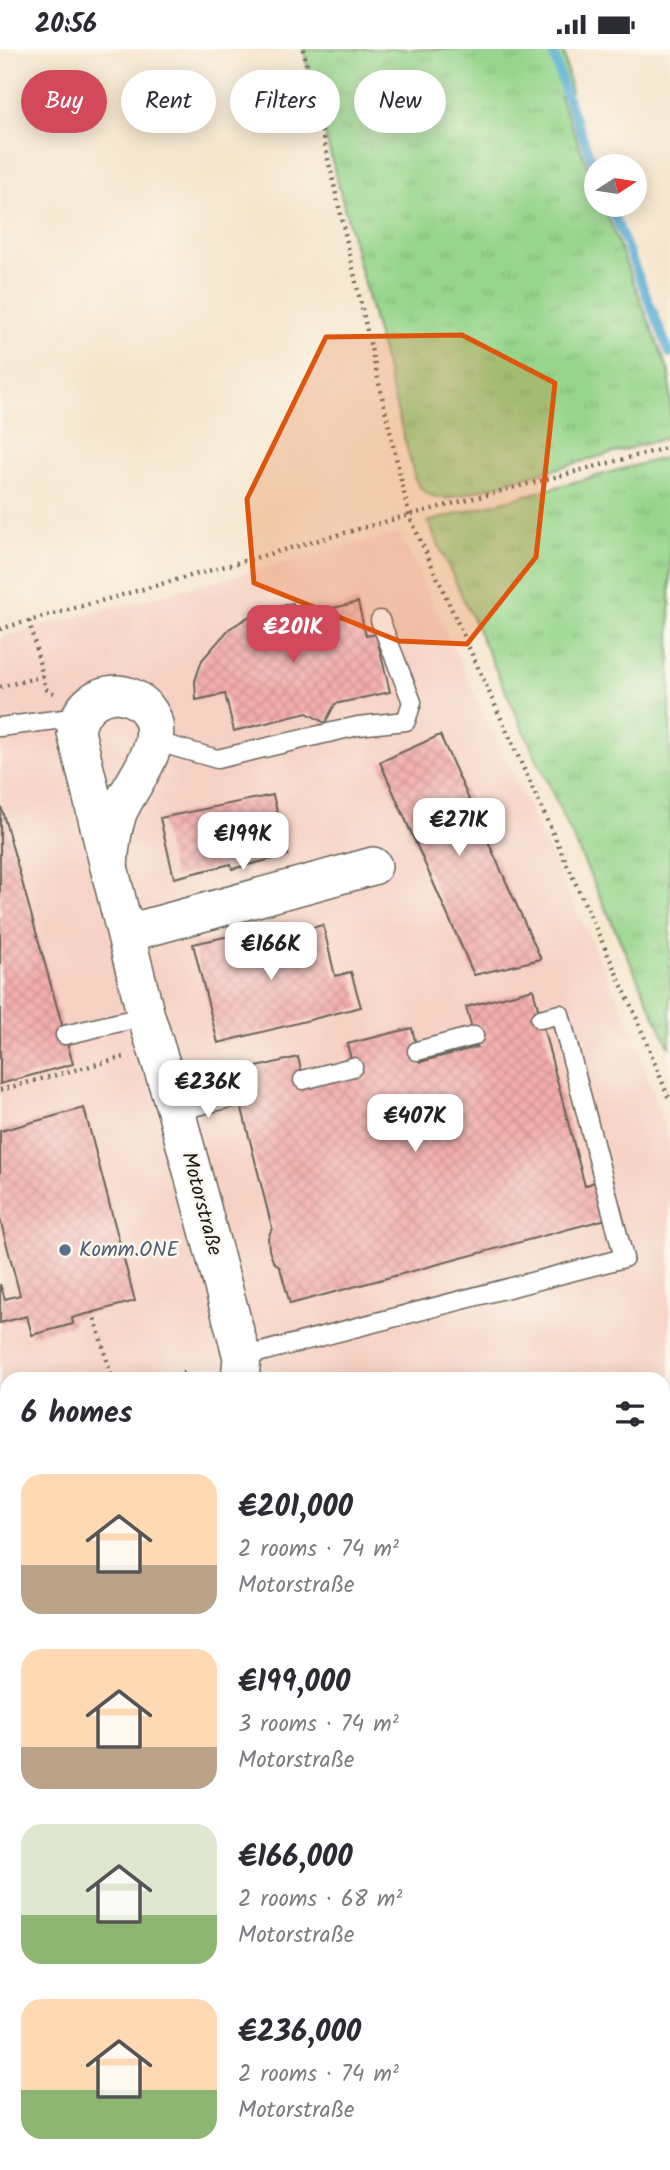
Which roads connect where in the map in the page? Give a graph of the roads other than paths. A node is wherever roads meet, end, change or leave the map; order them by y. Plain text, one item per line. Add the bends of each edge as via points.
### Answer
1 (380, 620) dead end
2 (81, 714) junction
3 (0, 727) edge
4 (154, 741) junction
5 (373, 866) dead end
6 (110, 867) junction
7 (128, 933) junction
8 (146, 1016) junction
9 (540, 1019) dead end
10 (65, 1035) dead end
11 (474, 1036) dead end
12 (417, 1051) dead end
13 (353, 1067) dead end
14 (303, 1080) dead end
15 (239, 1096) dead end
16 (176, 1111) junction
17 (241, 1368) edge

1 - 4 lane via 412,702 406,722 358,726 217,759
2 - 3 lane
2 - 4 street via 95,699 109,694 132,697 152,719
2 - 6 street, Motorstraße via 77,739
4 - 6 street, Motorstraße via 118,814
5 - 7 street
6 - 7 street, Motorstraße
7 - 8 street, Motorstraße
8 - 10 lane
8 - 16 street, Motorstraße
9 - 17 lane via 560,1014 624,1258
11 - 12 lane
13 - 14 lane
15 - 16 lane
16 - 17 street, Motorstraße

